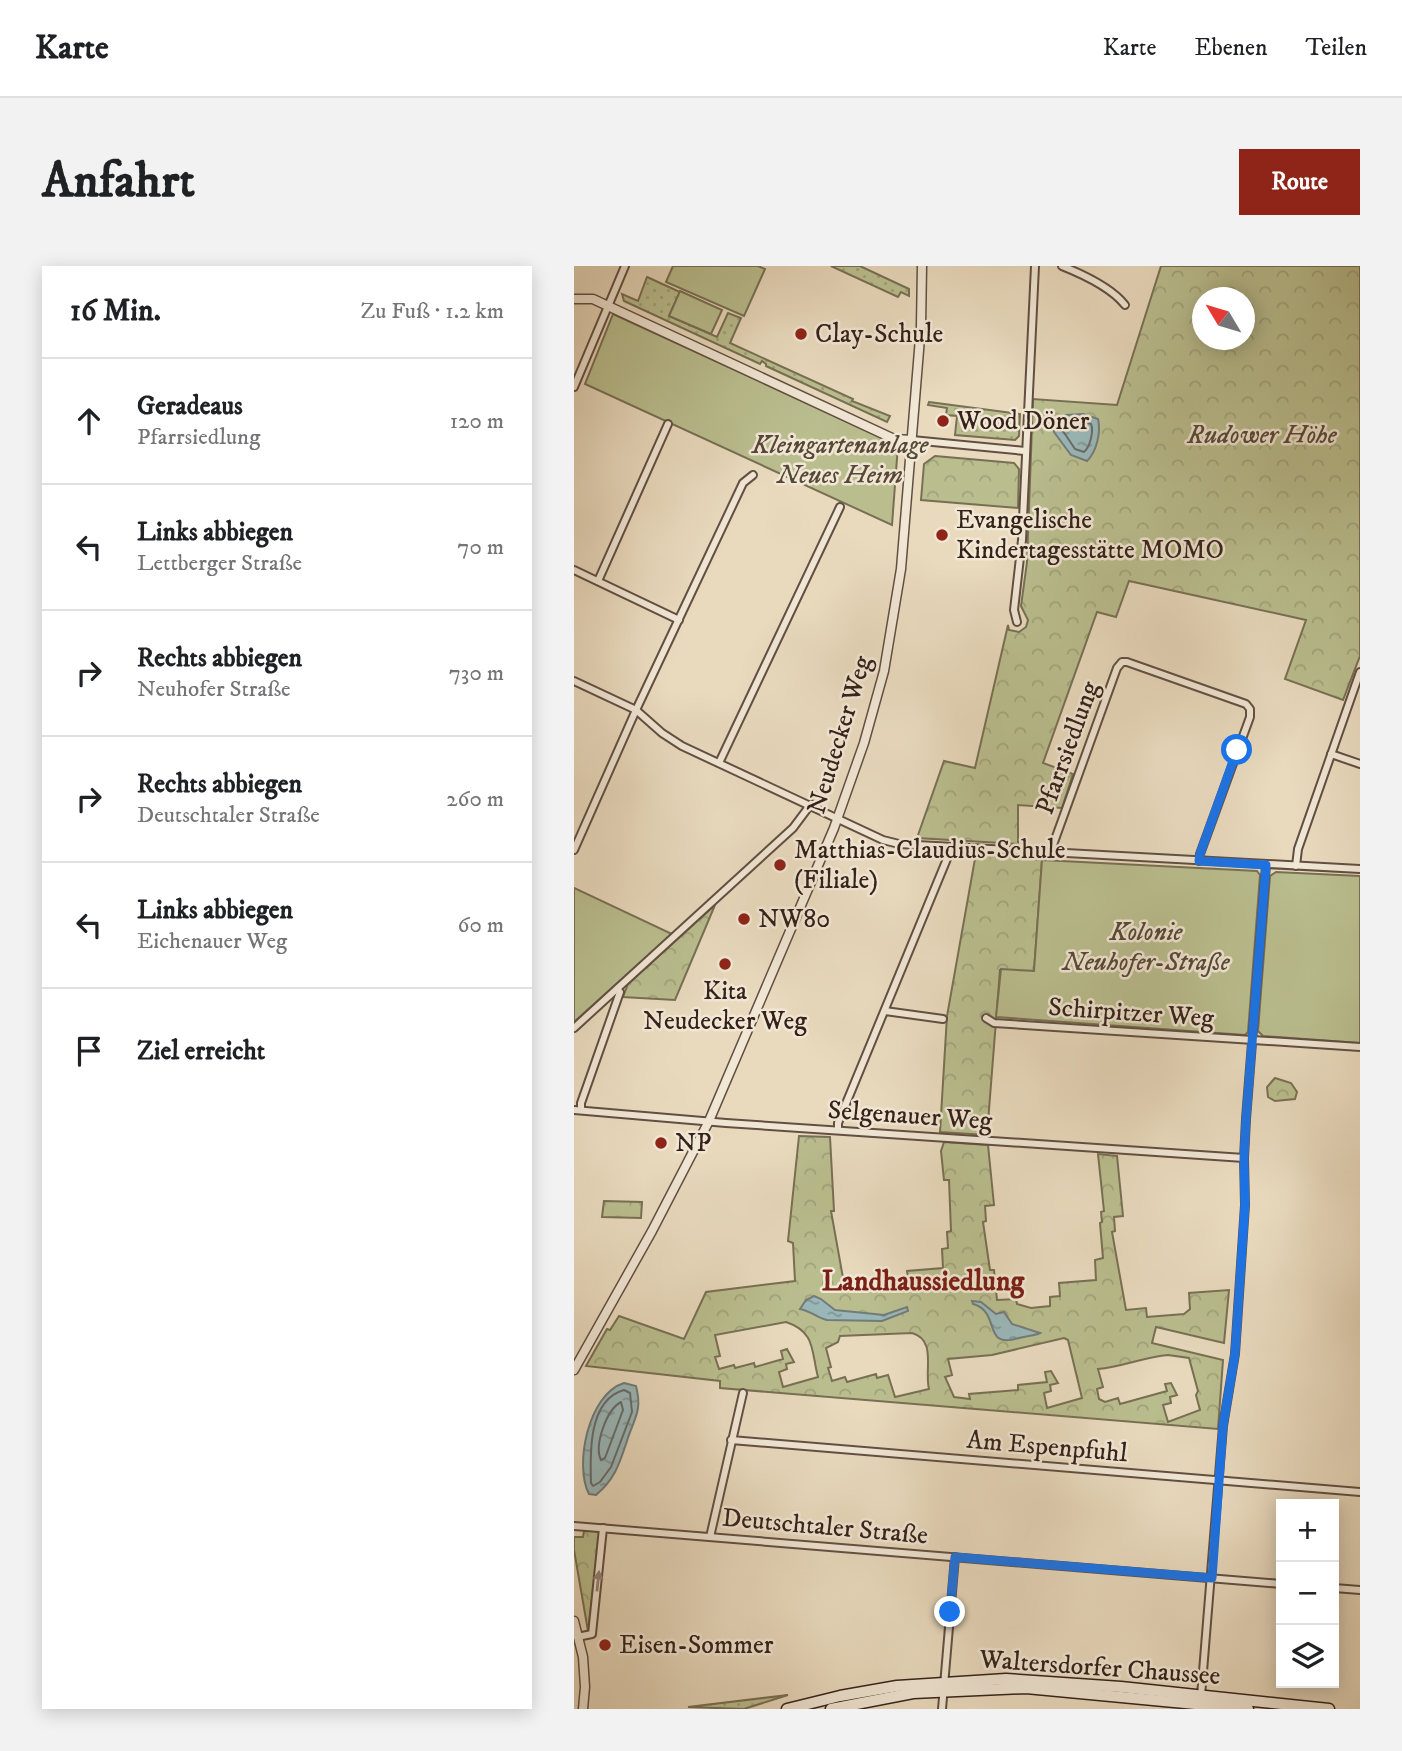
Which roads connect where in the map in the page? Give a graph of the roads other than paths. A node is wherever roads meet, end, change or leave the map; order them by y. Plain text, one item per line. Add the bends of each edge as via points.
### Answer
1 (625, 266) edge
2 (922, 266) edge
3 (1035, 266) edge
4 (1062, 266) edge
5 (574, 299) edge
6 (1125, 304) dead end
7 (608, 306) junction
8 (574, 387) edge
9 (668, 424) dead end
10 (912, 440) junction
11 (1025, 452) junction
12 (753, 475) dead end
13 (840, 507) dead end
14 (574, 570) edge
15 (598, 581) junction
16 (679, 620) junction
17 (1017, 622) dead end
18 (1360, 674) edge
19 (574, 681) edge
20 (636, 710) junction
21 (1331, 754) junction
22 (719, 763) junction
23 (1360, 764) edge
24 (811, 804) junction
25 (838, 817) junction
26 (949, 848) junction
27 (574, 850) edge
28 (1052, 853) junction
29 (1199, 861) junction
30 (1266, 865) junction
31 (1296, 866) junction
32 (1360, 869) edge
33 (617, 989) junction
34 (885, 1011) junction
35 (986, 1018) dead end
36 (943, 1019) dead end
37 (574, 1028) edge
38 (1253, 1040) junction
39 (1360, 1047) edge
40 (577, 1110) edge
41 (709, 1121) junction
42 (838, 1130) junction
43 (1244, 1158) junction
44 (574, 1370) edge
45 (743, 1393) dead end
46 (731, 1440) junction
47 (1219, 1480) junction
48 (1360, 1492) edge
49 (574, 1526) edge
50 (603, 1528) junction
51 (710, 1536) junction
52 (955, 1557) junction
53 (1212, 1578) junction
54 (1276, 1584) edge
55 (1339, 1588) edge
56 (1360, 1590) edge
57 (574, 1621) edge
58 (575, 1640) edge
59 (944, 1686) junction
60 (1201, 1703) edge
61 (813, 1706) edge
62 (583, 1709) edge
63 (787, 1709) edge
64 (831, 1709) edge
65 (942, 1709) edge
66 (1248, 1709) edge
67 (1329, 1709) edge

1 - 7 street
2 - 10 street, Neudecker Weg
3 - 11 street
4 - 6 street
5 - 7 street via 593,299
7 - 8 street
7 - 10 street via 894,439
9 - 15 street
10 - 11 street
10 - 25 street, Neudecker Weg via 895,617 874,707
11 - 17 street via 1014,610
12 - 16 street via 743,484
13 - 22 street
14 - 15 street
15 - 16 street
16 - 20 street
18 - 21 street
19 - 20 street
20 - 22 street via 672,740
20 - 27 street
21 - 23 street
21 - 31 street
22 - 24 street
24 - 25 street
24 - 33 street via 793,828
25 - 26 street via 891,842
25 - 41 street, Neudecker Weg
26 - 28 street
26 - 34 street
28 - 29 street
28 - 29 street, Pfarrsiedlung via 1117,668 1127,662 1250,709
29 - 30 street
30 - 31 street
30 - 38 street
31 - 32 street
33 - 37 street
33 - 40 street via 620,992
34 - 36 street
34 - 42 street
35 - 38 street, Schirpitzer Weg via 994,1023
38 - 39 street, Schirpitzer Weg
38 - 43 street
40 - 41 street, Selgenauer Weg
41 - 42 street, Selgenauer Weg
41 - 44 street, Neudecker Weg
42 - 43 street, Selgenauer Weg
43 - 47 street via 1235,1354
45 - 46 street
46 - 47 street, Am Espenpfuhl
46 - 51 street
47 - 48 street, Am Espenpfuhl
47 - 53 street
49 - 50 street, Deutschtaler Straße
50 - 51 street, Deutschtaler Straße
58 -> 50 street via 592,1634
51 - 52 street, Deutschtaler Straße
52 - 53 street, Deutschtaler Straße
52 - 59 street
53 - 54 street, Deutschtaler Straße
53 - 60 street
55 - 56 street
57 - 58 street
58 - 62 street via 583,1657
59 - 60 main road, Waltersdorfer Chaussee via 1046,1680
59 - 61 main road, Waltersdorfer Chaussee via 876,1689
59 - 64 main road, Waltersdorfer Chaussee
59 - 65 street
60 - 66 main road, Waltersdorfer Chaussee
60 - 67 main road, Waltersdorfer Chaussee
61 - 63 main road, Waltersdorfer Chaussee

